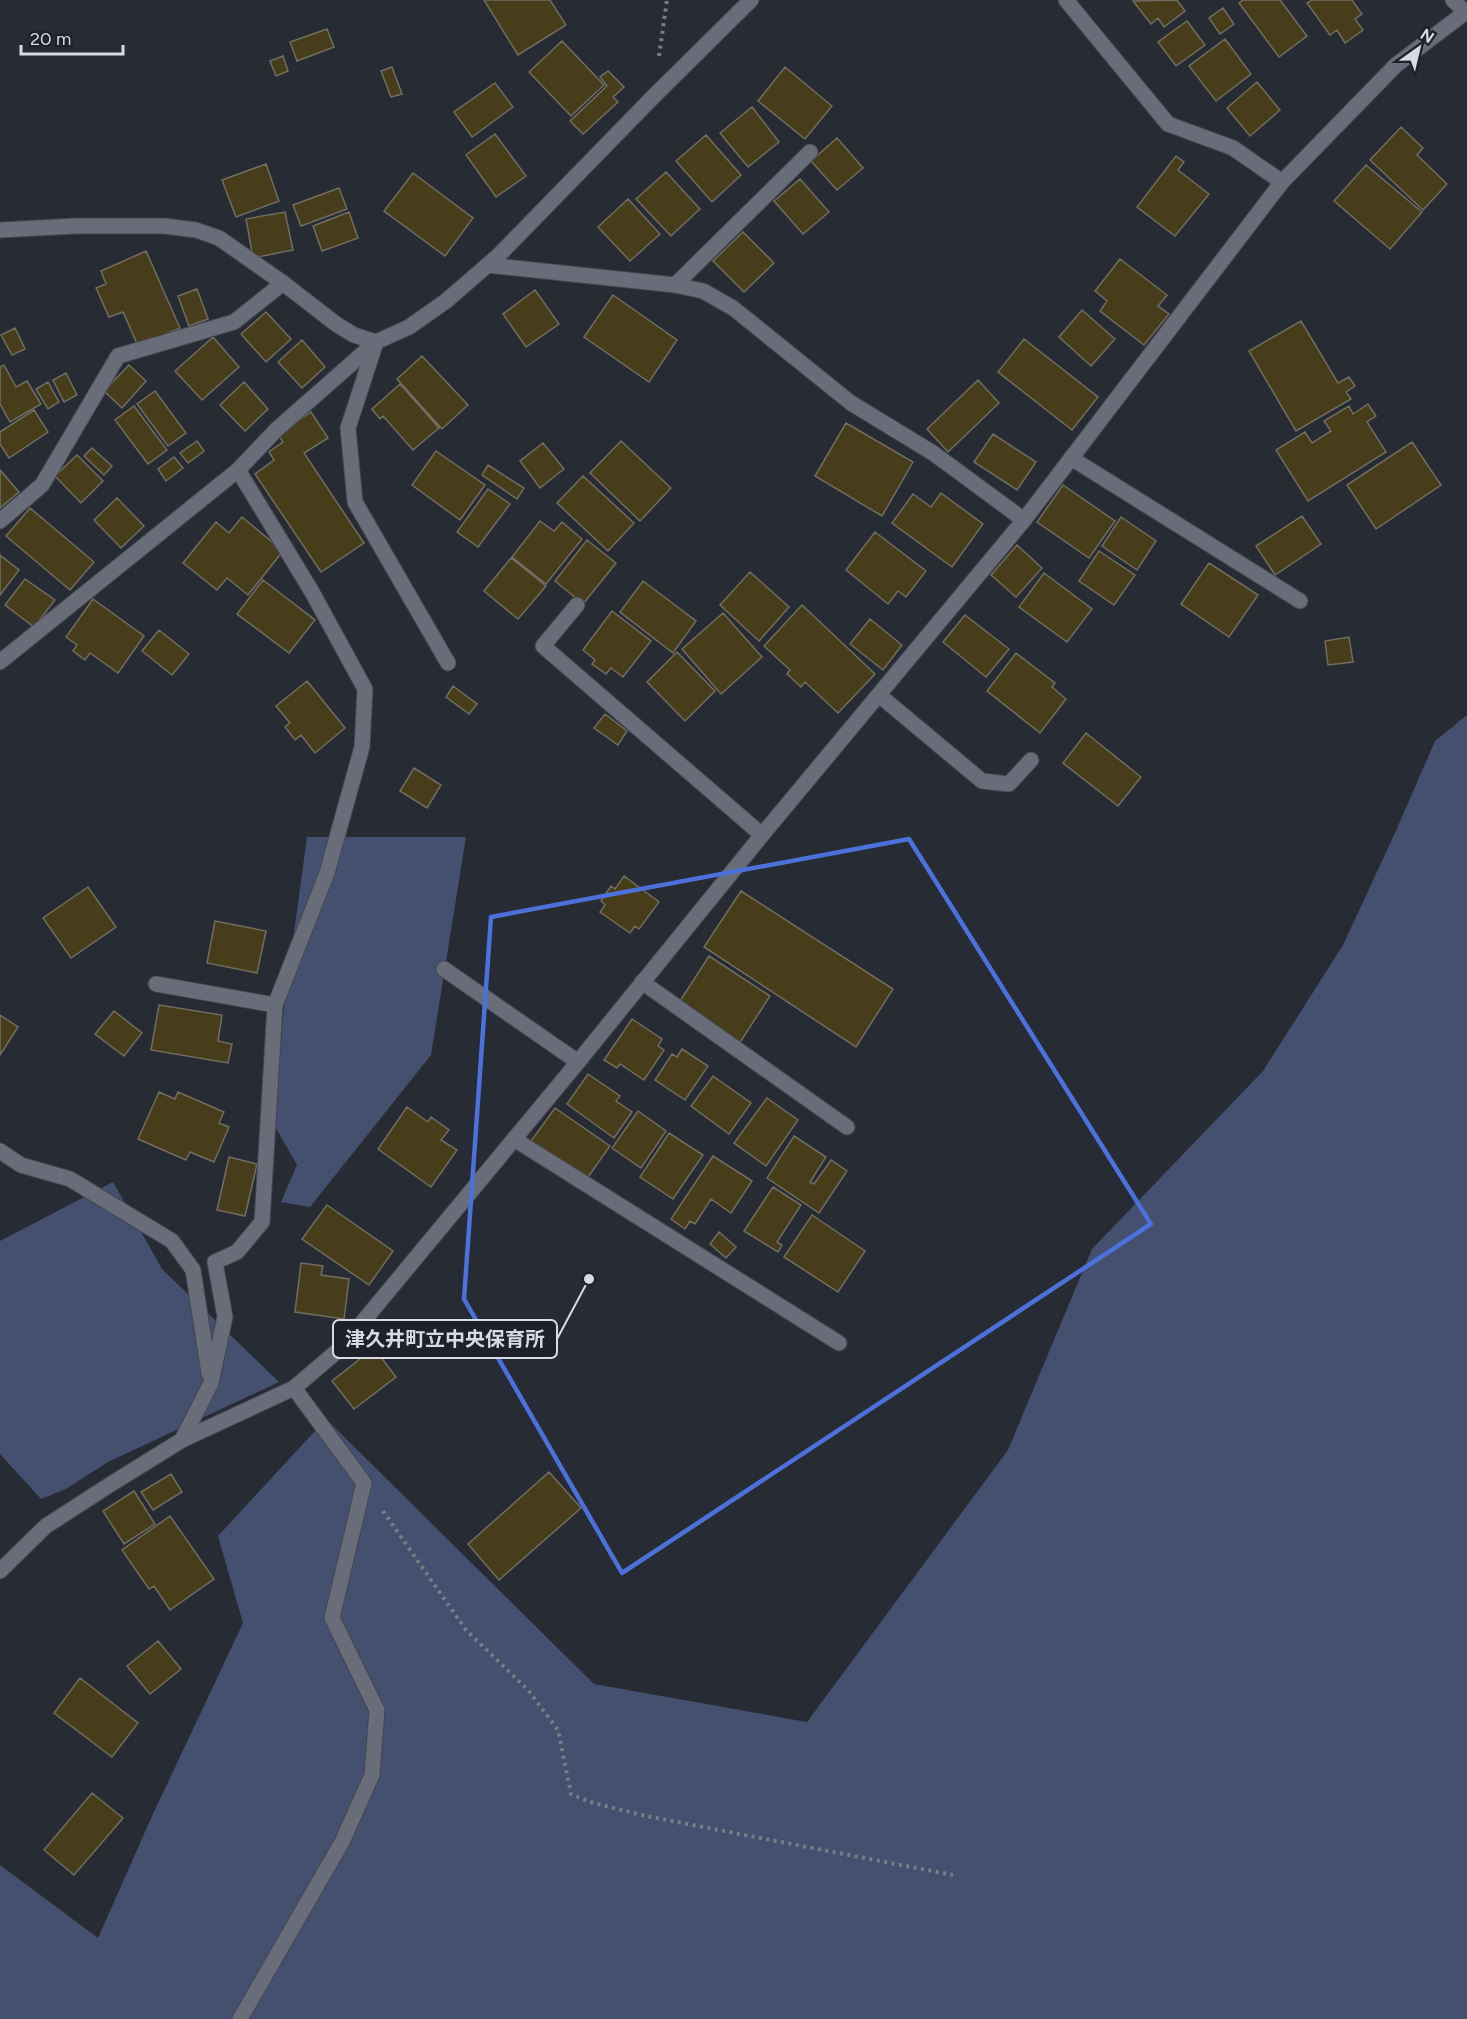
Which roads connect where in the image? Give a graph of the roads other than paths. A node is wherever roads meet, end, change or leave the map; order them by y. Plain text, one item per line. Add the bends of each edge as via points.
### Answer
1 (751, 0) edge
2 (1066, 0) edge
3 (1453, 0) edge
4 (1466, 11) edge
5 (810, 152) dead end
6 (1282, 182) junction
7 (0, 230) edge
8 (487, 265) junction
9 (283, 283) junction
10 (675, 285) junction
11 (376, 342) junction
12 (1071, 458) junction
13 (238, 470) junction
14 (1024, 520) junction
15 (0, 521) edge
16 (1300, 601) dead end
17 (577, 605) dead end
18 (0, 662) edge
19 (448, 663) dead end
20 (879, 695) junction
21 (1031, 760) dead end
22 (762, 835) junction
23 (444, 969) dead end
24 (642, 982) junction
25 (156, 984) dead end
26 (275, 1005) junction
27 (578, 1062) junction
28 (847, 1127) dead end
29 (514, 1139) junction
30 (0, 1151) edge
31 (839, 1343) dead end
32 (210, 1383) junction
33 (294, 1388) junction
34 (182, 1440) junction
35 (0, 1571) edge
36 (240, 2019) edge

1 - 8 street
2 - 6 street via 1168,124 1233,147
3 - 4 street
4 - 6 street via 1396,65
5 - 10 street
6 - 12 street
7 - 9 street via 108,226 196,230 219,238
8 - 10 street
8 - 11 street via 409,327
9 - 11 street via 354,336
9 - 15 street via 234,322 118,356 42,485
10 - 14 street via 703,291 733,308 852,403 933,453
11 - 13 street via 276,430
11 - 19 street via 348,428 355,502
12 - 14 street
12 - 16 street
13 - 18 street
13 - 26 street via 365,689 362,747 327,873
14 - 20 street
17 - 22 street via 543,646
20 - 21 street via 982,781 1009,784
20 - 22 street
22 - 24 street
23 - 27 street
24 - 27 street
24 - 28 street
25 - 26 street
26 - 32 street via 262,1222 237,1252 215,1262 225,1317
27 - 29 street
29 - 31 street
29 - 33 street via 342,1347
30 - 32 street via 21,1165 70,1179 172,1241 193,1270
32 - 34 street
33 - 34 street
33 - 36 street via 364,1483 332,1618 377,1710 372,1775 342,1842
34 - 35 street via 46,1526

